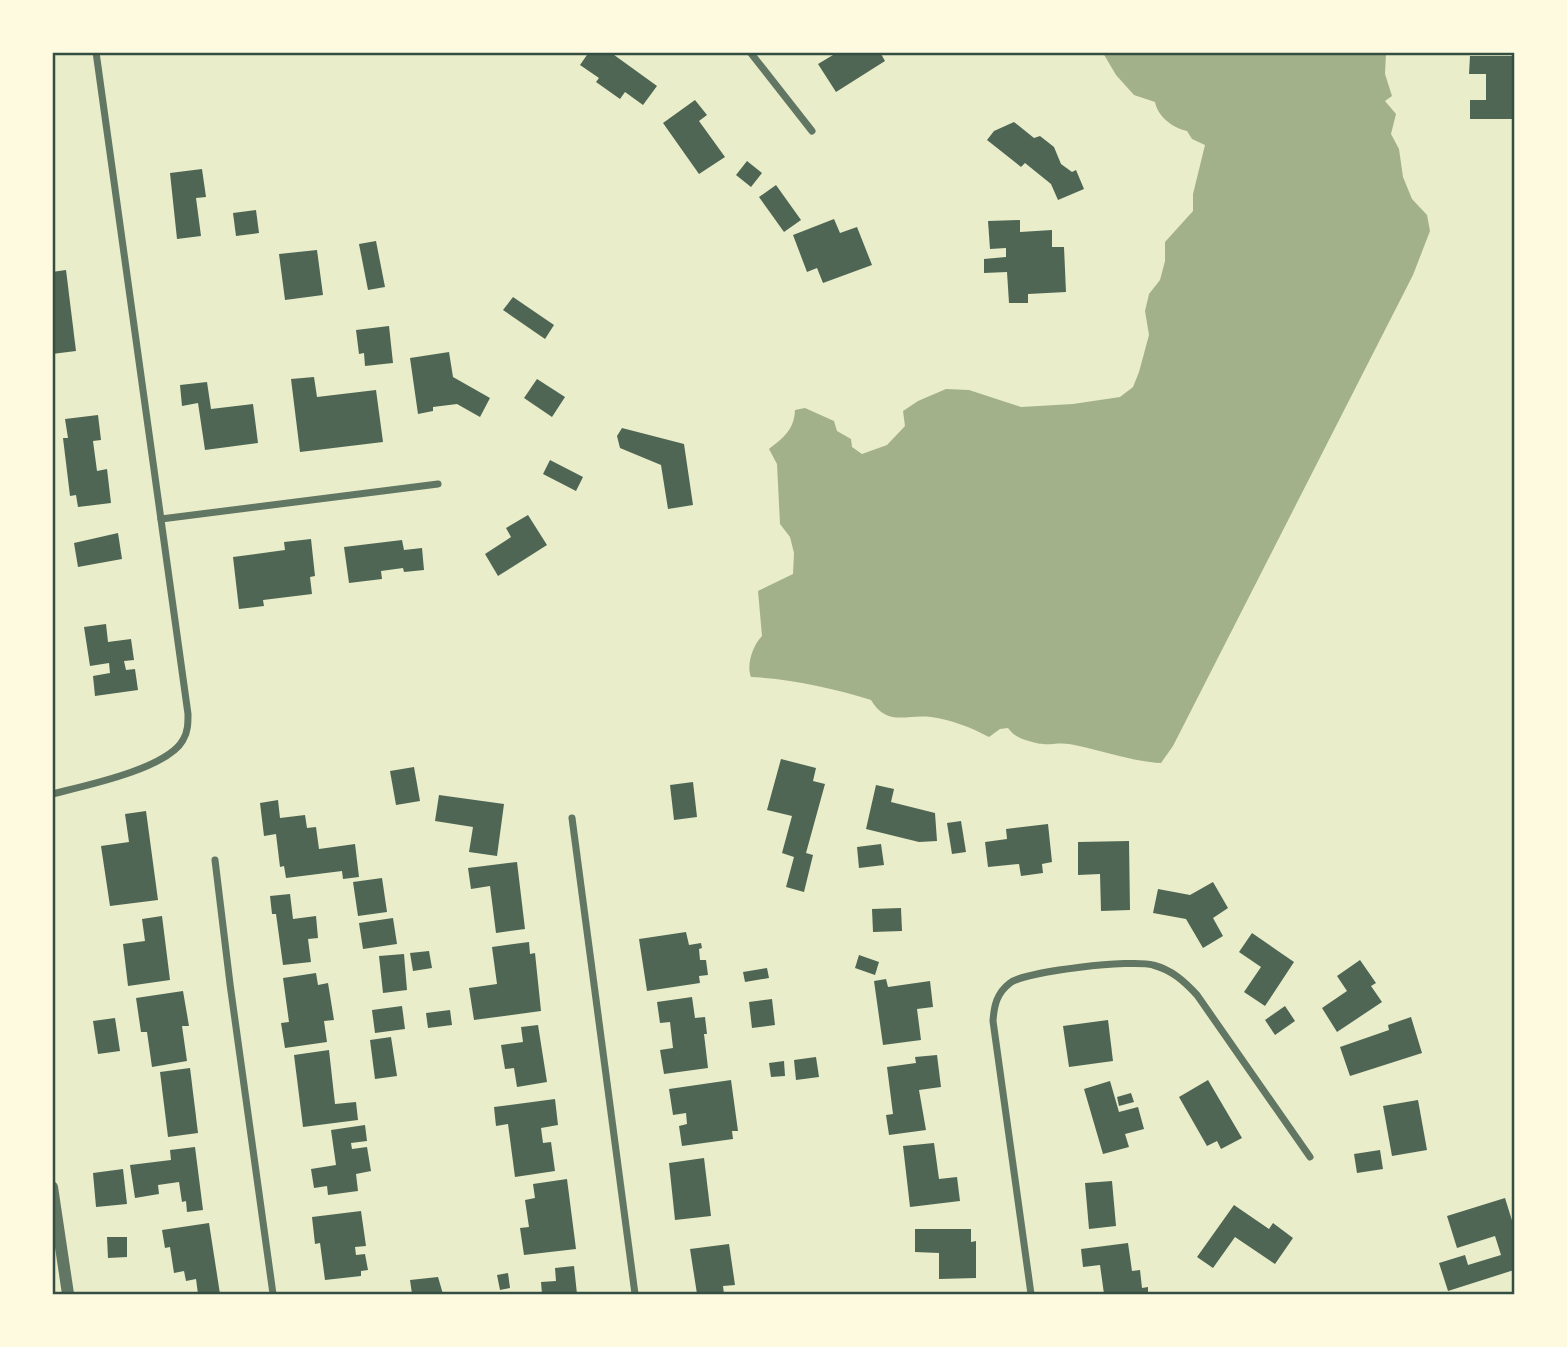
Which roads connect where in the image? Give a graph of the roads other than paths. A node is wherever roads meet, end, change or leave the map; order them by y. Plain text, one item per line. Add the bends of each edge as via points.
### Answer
1 (96, 52) edge
2 (750, 52) edge
3 (812, 131) dead end
4 (438, 484) dead end
5 (161, 519) junction
6 (52, 794) edge
7 (572, 818) dead end
8 (215, 860) dead end
9 (1310, 1157) dead end
10 (52, 1187) edge
11 (68, 1294) edge
12 (273, 1294) edge
13 (635, 1294) edge
14 (1031, 1294) edge

1 - 5 street
2 - 3 street
4 - 5 street
5 - 6 street via 188,714 184,740 164,759 112,779
7 - 13 street
8 - 12 street
9 - 14 street via 1197,995 1169,970 1128,962 1011,982 998,995 993,1021
10 - 11 street

